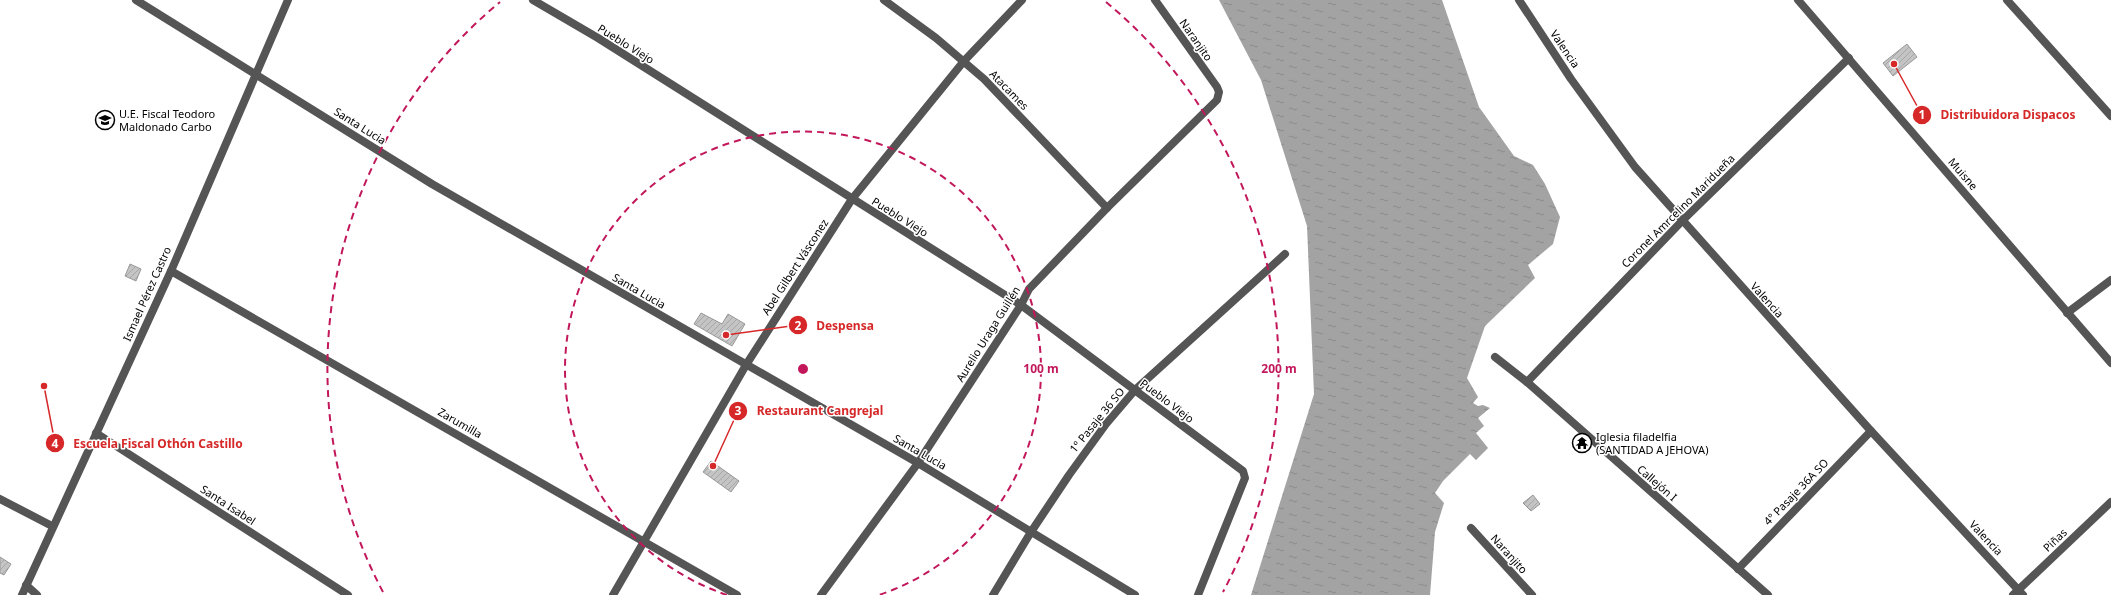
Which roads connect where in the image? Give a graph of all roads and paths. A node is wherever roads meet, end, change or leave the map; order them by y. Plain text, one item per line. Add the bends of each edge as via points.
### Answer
1 (136, 0) edge
2 (288, 0) edge
3 (532, 0) edge
4 (884, 0) edge
5 (1022, 0) edge
6 (1155, 0) edge
7 (1519, 0) edge
8 (1798, 0) edge
9 (2007, 0) edge
10 (1849, 58) junction
11 (964, 61) junction
12 (256, 74) junction
13 (1219, 92) joint
14 (2111, 116) edge
15 (852, 199) junction
16 (1107, 208) junction
17 (1682, 221) junction
18 (1285, 254) dead end
19 (171, 271) junction
20 (2111, 280) edge
21 (1021, 306) junction
22 (2067, 313) junction
23 (1495, 357) dead end
24 (2111, 363) edge
25 (746, 366) junction
26 (1527, 382) junction
27 (1135, 390) junction
28 (1871, 431) junction
29 (96, 433) junction
30 (918, 463) junction
31 (0, 499) edge
32 (2111, 502) edge
33 (52, 526) junction
34 (1471, 528) dead end
35 (1031, 532) junction
36 (645, 541) junction
37 (1738, 569) junction
38 (26, 585) junction
39 (2019, 593) edge
40 (22, 595) edge
41 (37, 595) edge
42 (348, 595) edge
43 (613, 595) edge
44 (737, 595) edge
45 (821, 595) edge
46 (993, 595) edge
47 (1135, 595) edge
48 (1198, 595) edge
49 (1532, 595) edge
50 (1768, 595) edge

1 - 12 street, Santa Lucia
2 - 12 street, Ismael Pérez Castro
3 - 15 street, Pueblo Viejo via 598,38
4 - 11 street, Atacames
5 - 11 street, Abel Gilbert Vásconez
6 - 13 street, Naranjito
7 - 17 street, Valencia via 1571,79 1635,167
8 - 10 street, Muisne
9 - 14 street
10 - 17 street, Coronel Amrcelino Maridueña
10 - 22 street, Muisne
11 - 15 street, Abel Gilbert Vásconez
11 - 16 street, Atacames
12 - 19 street, Ismael Pérez Castro
12 - 25 street, Santa Lucia via 432,184
13 - 16 street, Aurelio Uraga Guillén via 1213,104
15 - 21 street, Pueblo Viejo
15 - 25 street, Abel Gilbert Vásconez
16 - 21 street, Aurelio Uraga Guillén via 1028,289
17 - 26 street, Coronel Amrcelino Maridueña
17 - 28 street, Valencia
18 - 27 street, 1º Pasaje 36 SO
19 - 29 street, Ismael Pérez Castro
19 - 36 street, Zarumilla
20 - 22 street
21 - 27 street, Pueblo Viejo
21 - 30 street, Aurelio Uraga Guillén
22 - 24 street, Muisne
23 - 26 street, Callejón I
25 - 30 street, Santa Lucia
25 - 36 street, Abel Gilbert Vásconez
26 - 37 street, Callejón I
27 - 35 street, 1º Pasaje 36 SO via 1088,449
27 - 48 street, Pueblo Viejo via 1243,471 1245,478
28 - 37 street, 4° Pasaje 36A SO
28 - 39 street, Valencia
29 - 33 street, Ismael Pérez Castro
29 - 42 street, Santa Isabel
30 - 35 street, Santa Lucia
30 - 45 street, Aurelio Uraga Guillén
31 - 33 street
32 - 39 street, Piñas
33 - 38 street, Ismael Pérez Castro
34 - 49 street, Naranjito
35 - 46 street, 1º Pasaje 36 SO
35 - 47 street, Santa Lucia
36 - 43 street, Abel Gilbert Vásconez
36 - 44 street, Zarumilla
37 - 50 street, Callejón I
38 - 40 street, Ismael Pérez Castro
38 - 41 street

